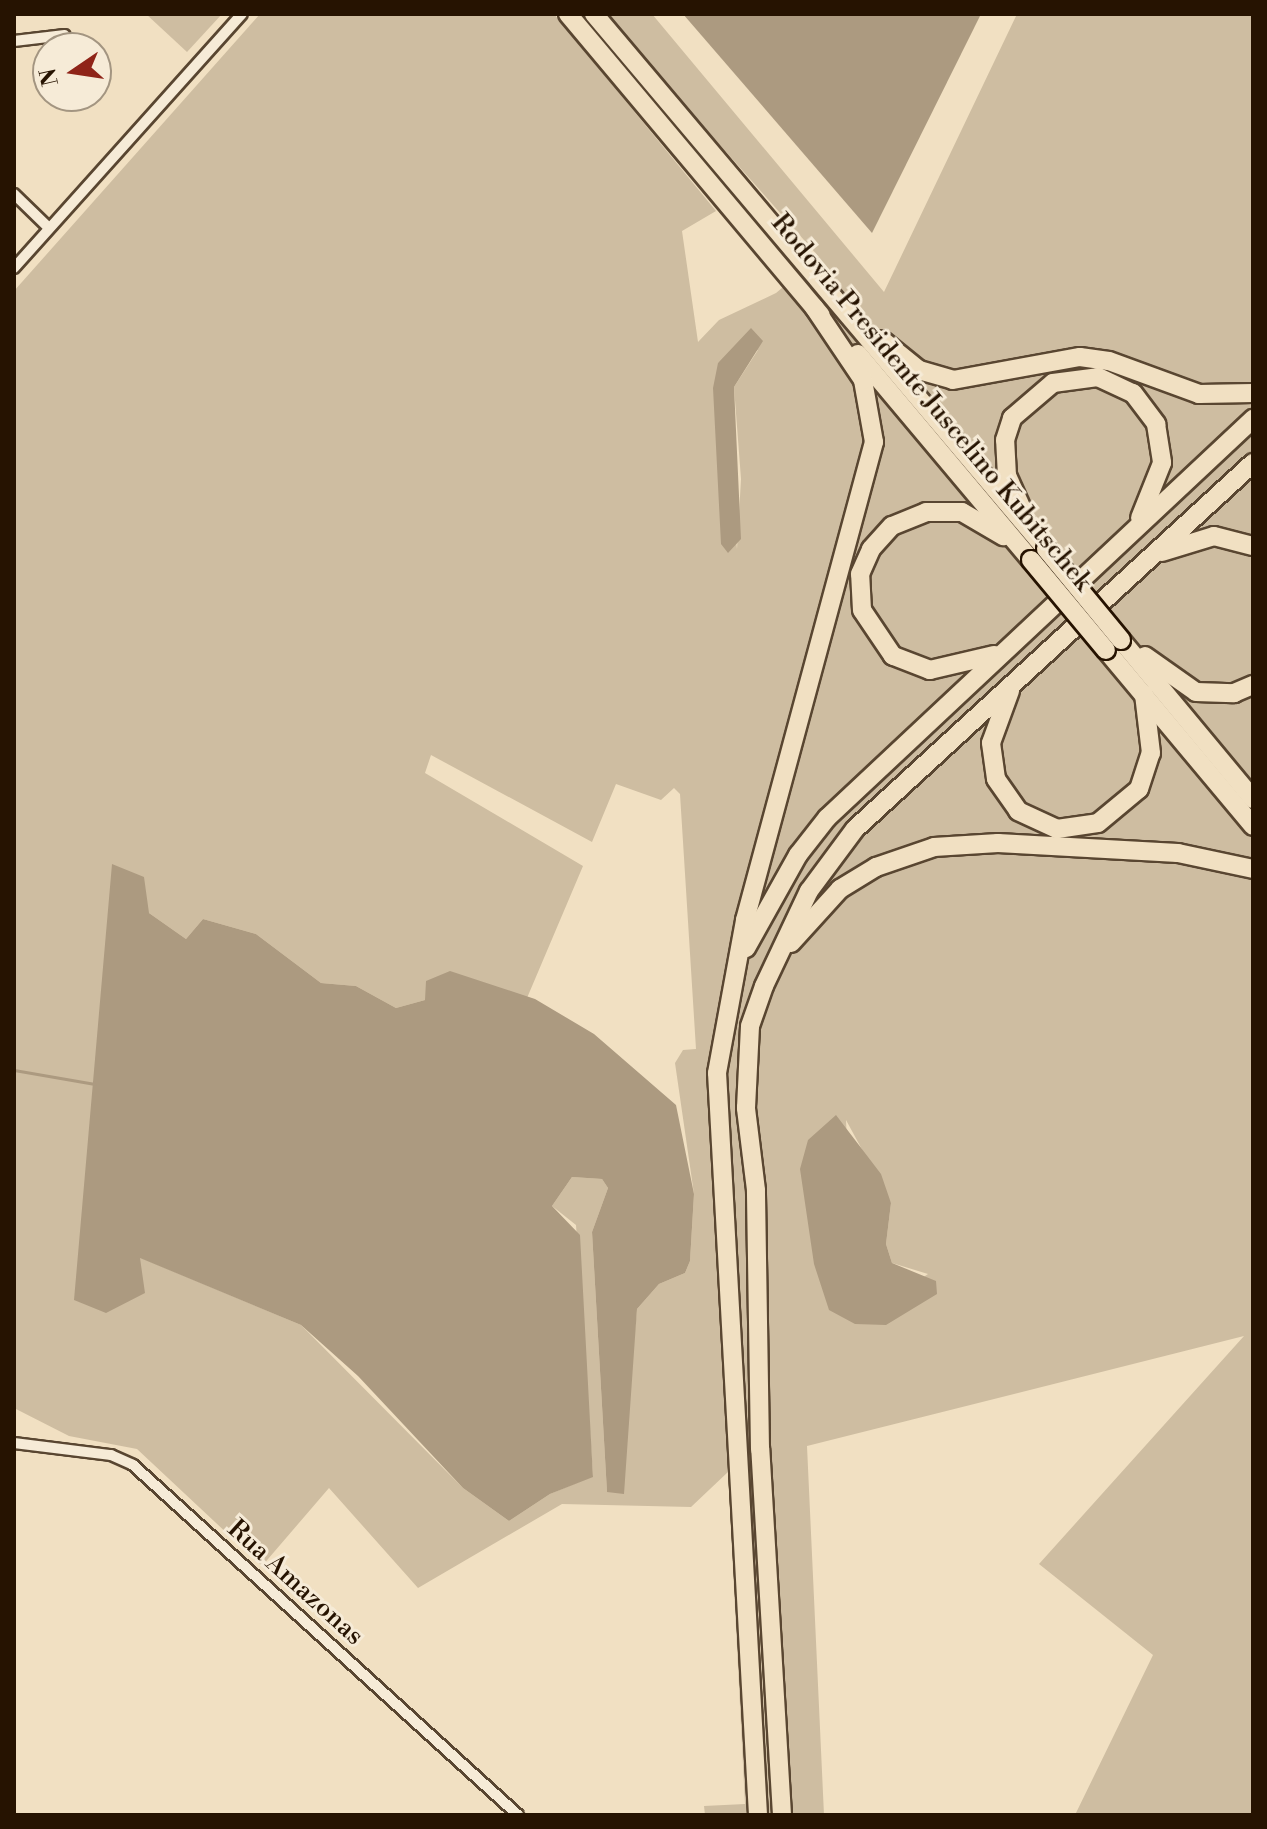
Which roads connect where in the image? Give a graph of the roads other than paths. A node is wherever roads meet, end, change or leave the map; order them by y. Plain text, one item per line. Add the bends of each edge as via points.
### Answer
1 (242, 14) edge
2 (568, 14) edge
3 (594, 14) edge
4 (14, 194) edge
5 (49, 228) junction
6 (14, 268) edge
7 (814, 307) junction
8 (843, 309) junction
9 (1253, 393) edge
10 (1253, 419) edge
11 (1253, 463) edge
12 (1134, 530) junction
13 (1253, 546) edge
14 (1035, 550) junction
15 (1149, 558) junction
16 (1118, 645) junction
17 (1001, 654) junction
18 (1013, 683) junction
19 (1253, 685) edge
20 (1144, 694) junction
21 (1253, 799) edge
22 (1253, 826) edge
23 (1253, 869) edge
24 (737, 969) junction
25 (764, 986) junction
26 (746, 1064) junction
27 (14, 1443) edge
28 (518, 1815) edge
29 (758, 1815) edge
30 (782, 1815) edge

1 - 5 street
2 - 7 highway, Rodovia Presidente Juscelino Kubitschek
3 - 8 highway, Rodovia Presidente Juscelino Kubitschek
4 - 5 street
5 - 6 street
7 - 14 highway, Rodovia Presidente Juscelino Kubitschek
7 - 24 highway via 863,380 874,442
8 - 9 highway via 934,377 984,378 1080,357 1109,361 1199,394
8 - 14 highway, Rodovia Presidente Juscelino Kubitschek
10 - 12 highway
11 - 15 highway
12 - 14 highway via 1159,477 1162,446 1156,424 1133,393 1081,376 1053,383 1028,398 1005,440 1007,476
12 - 17 highway
13 - 15 highway via 1214,536
14 - 16 highway, Rodovia Presidente Juscelino Kubitschek, bridge
14 - 17 highway via 962,512 926,512 892,526 871,549 860,574 862,610 893,656 930,670
15 - 18 highway
16 - 19 highway via 1196,692 1234,693
16 - 20 highway, Rodovia Presidente Juscelino Kubitschek
16 - 21 highway, Rodovia Presidente Juscelino Kubitschek
17 - 24 highway via 827,818 777,889
18 - 20 highway via 991,743 996,779 1018,811 1057,829 1098,823 1139,789 1151,753
18 - 25 highway via 835,853 793,918
20 - 22 highway, Rodovia Presidente Juscelino Kubitschek
23 - 25 highway via 1217,857 1046,846 916,851 840,889 801,927
24 - 26 highway
24 - 29 highway via 720,1038 719,1140
25 - 26 highway
26 - 30 highway
27 - 28 street, Rua Amazonas via 111,1455 133,1465

